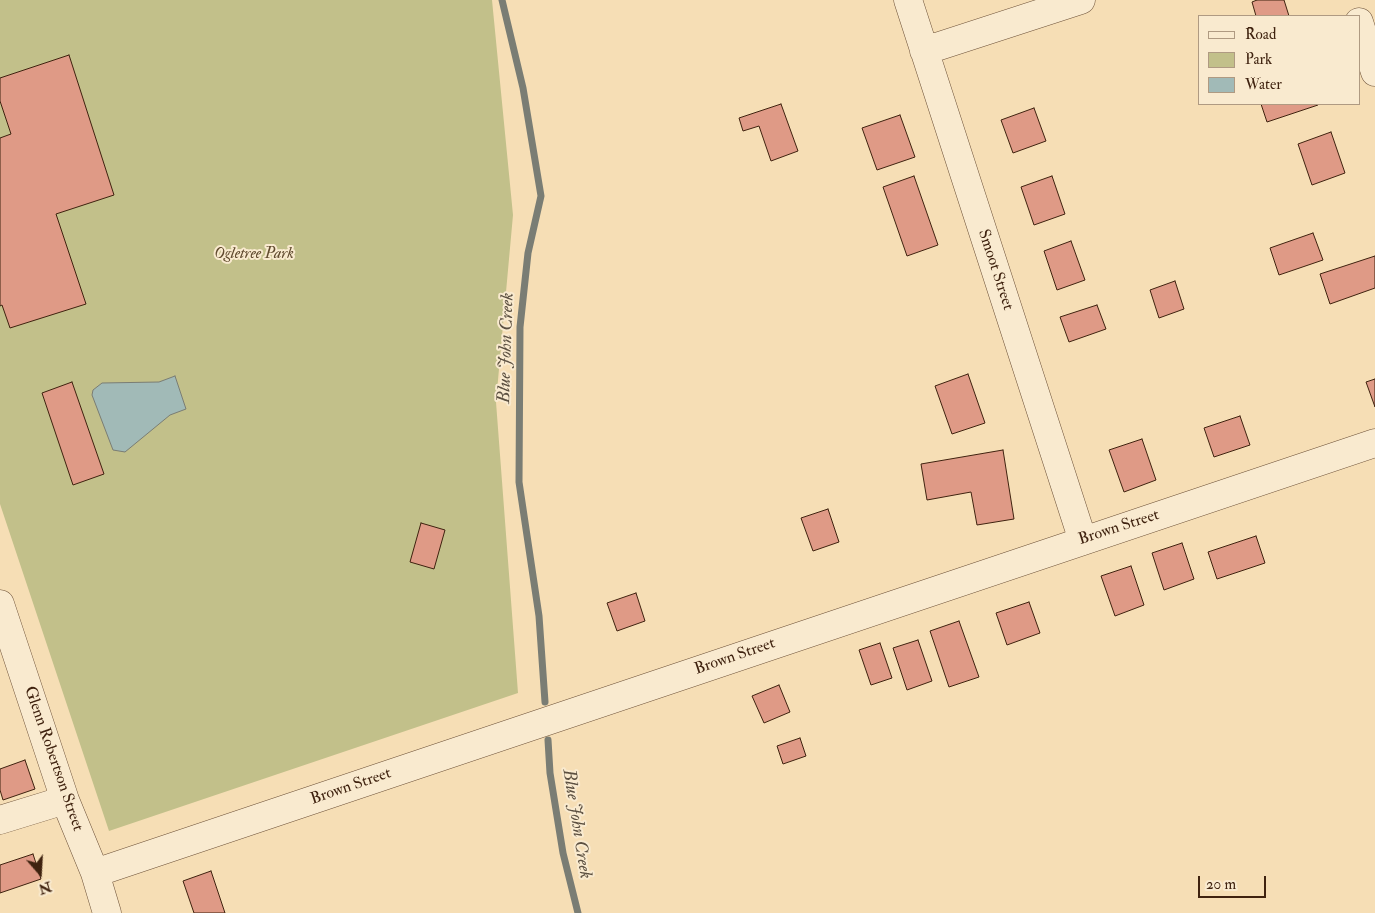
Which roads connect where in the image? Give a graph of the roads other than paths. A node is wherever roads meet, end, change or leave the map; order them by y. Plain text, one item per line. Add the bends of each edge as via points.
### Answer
1 (908, 0) edge
2 (1081, 0) edge
3 (1352, 0) edge
4 (1357, 15) edge
5 (1360, 25) edge
6 (924, 51) junction
7 (1375, 72) edge
8 (1375, 443) edge
9 (1082, 540) junction
10 (0, 604) edge
11 (65, 800) junction
12 (0, 820) edge
13 (95, 873) junction
14 (107, 913) edge

1 - 6 street, Smoot Street
2 - 6 street
3 - 4 street
5 - 7 street
6 - 9 street, Smoot Street
8 - 9 street, Brown Street
9 - 13 street, Brown Street
10 - 11 street, Glenn Robertson Street
11 - 12 street
11 - 13 street, Glenn Robertson Street
13 - 14 street, Glenn Robertson Street

